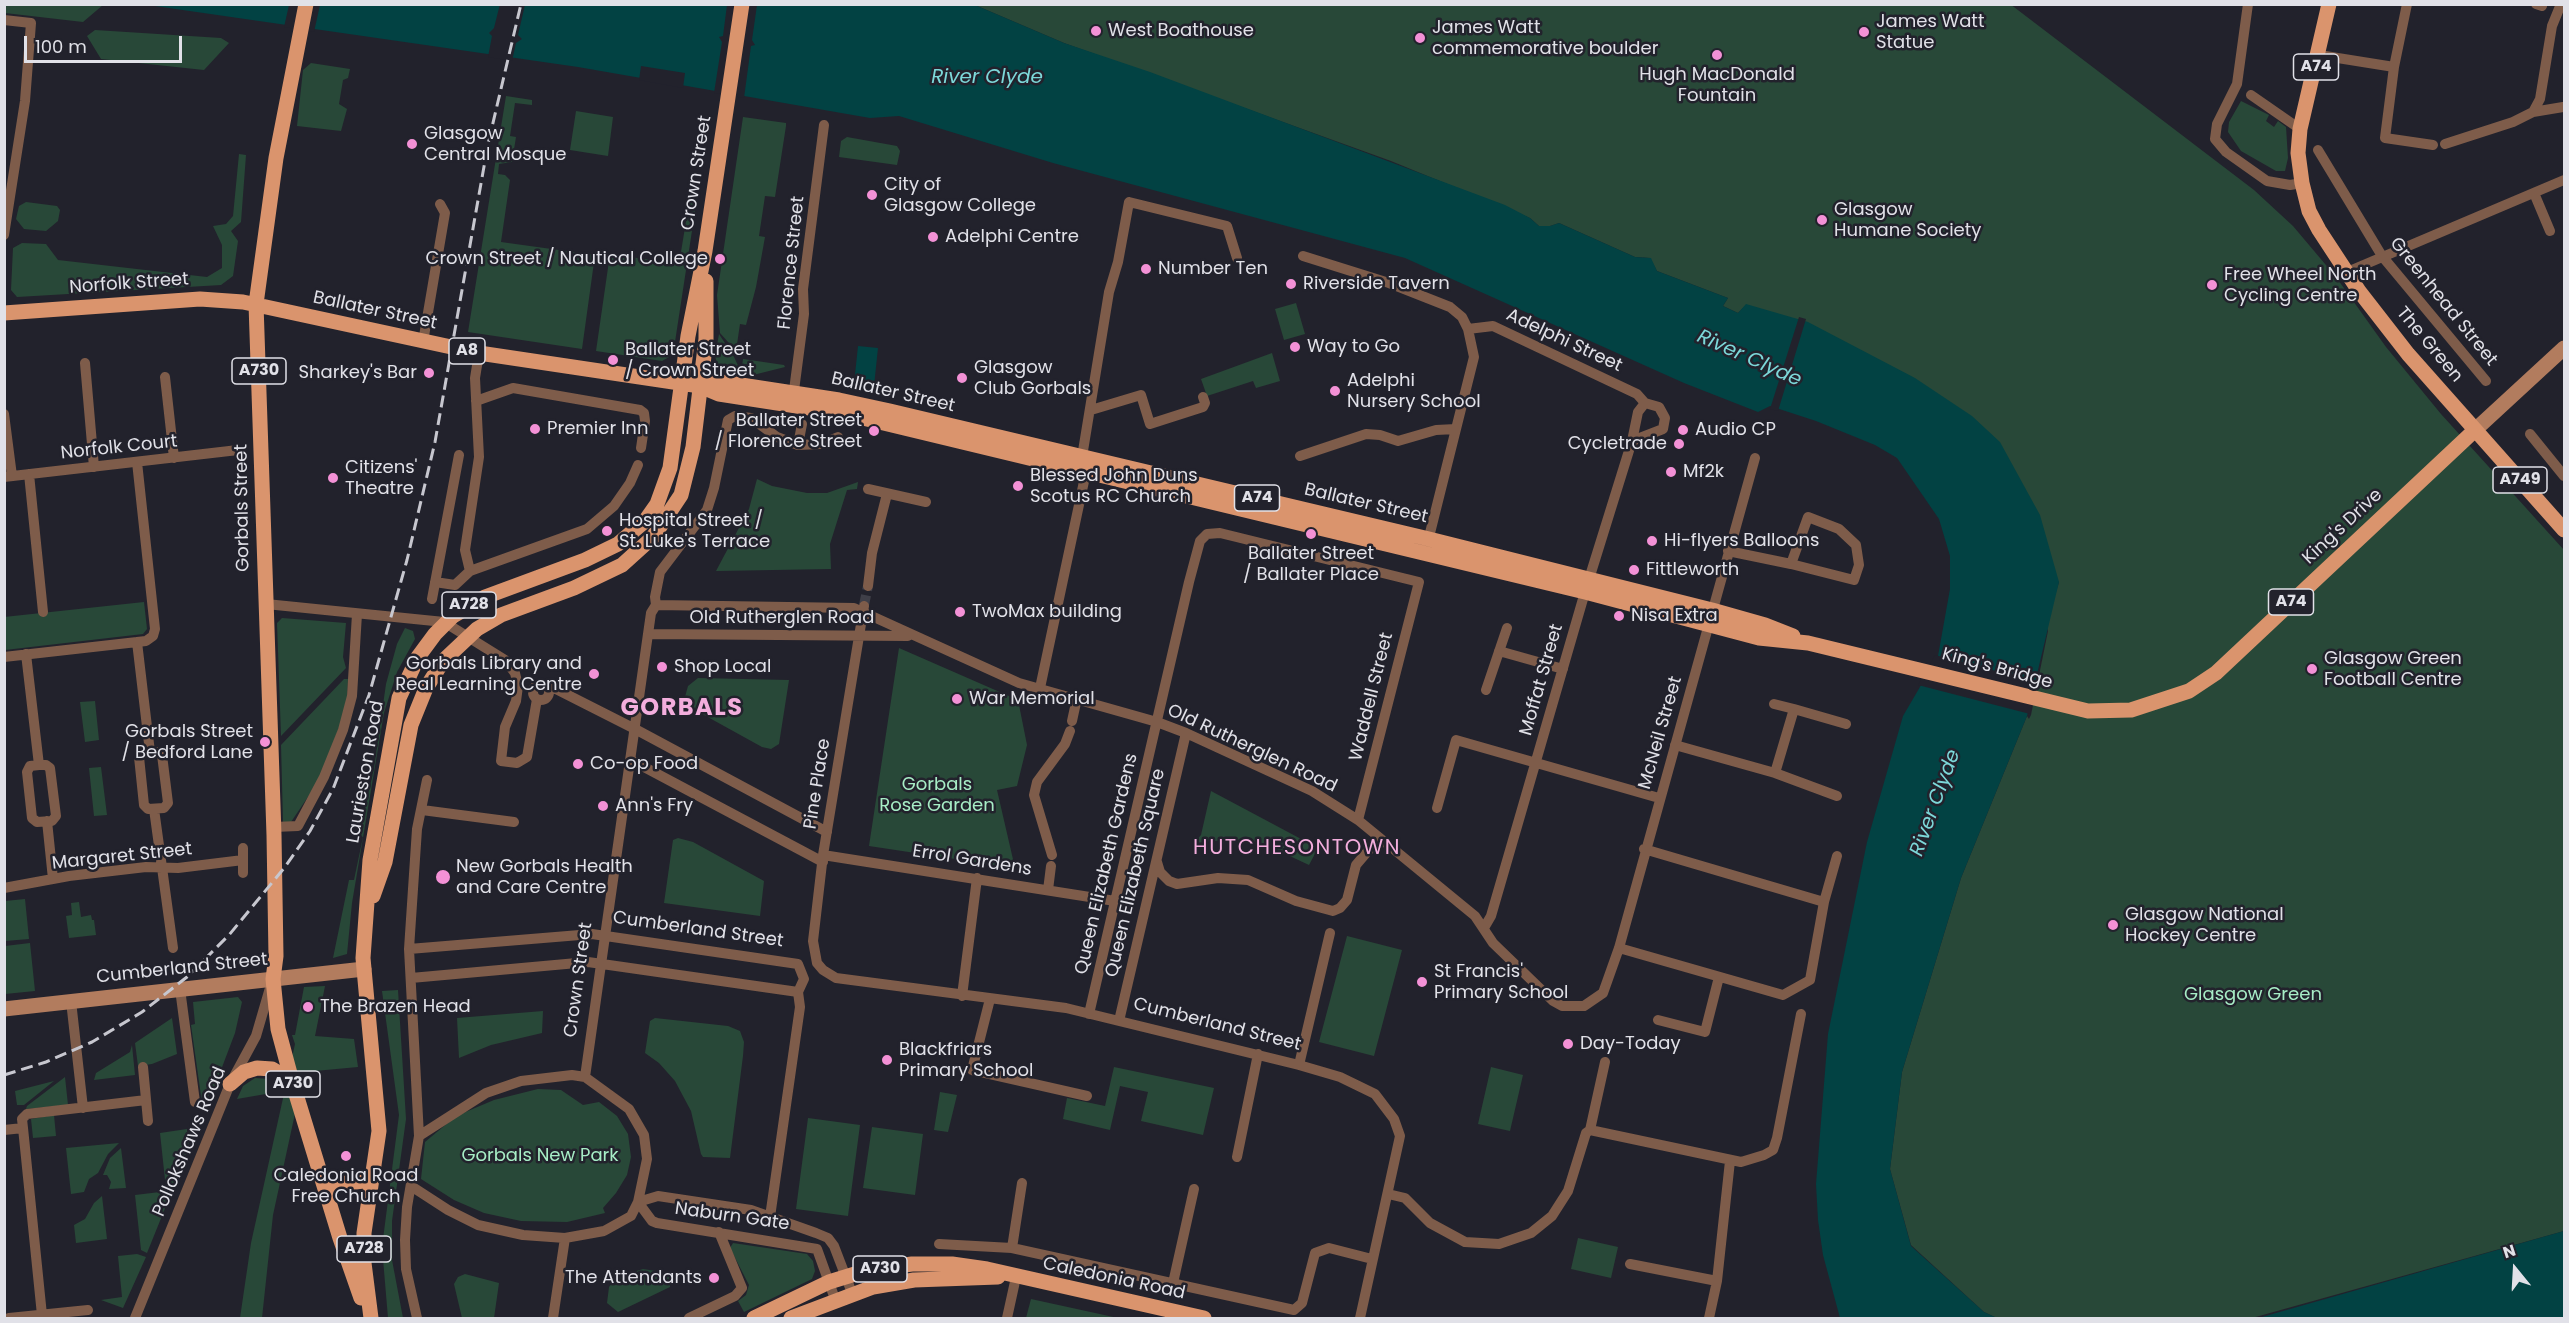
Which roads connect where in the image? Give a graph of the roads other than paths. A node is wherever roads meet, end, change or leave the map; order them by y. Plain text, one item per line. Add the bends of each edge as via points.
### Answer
1 (306, 4) edge
2 (742, 4) edge
3 (2248, 4) edge
4 (2329, 4) edge
5 (2407, 4) edge
6 (2561, 4) edge
7 (4, 21) edge
8 (2319, 55) junction
9 (2394, 67) junction
10 (2251, 95) dead end
11 (2563, 107) dead end
12 (2533, 112) junction
13 (824, 125) dead end
14 (2300, 129) junction
15 (2318, 150) dead end
16 (10, 160) edge
17 (2565, 180) edge
18 (2302, 183) junction
19 (2534, 193) junction
20 (440, 204) dead end
21 (2550, 231) dead end
22 (4, 235) edge
23 (705, 251) junction
24 (1304, 256) dead end
25 (2382, 256) junction
26 (1238, 258) dead end
27 (2347, 272) junction
28 (256, 304) junction
29 (4, 313) edge
30 (1468, 329) junction
31 (423, 342) junction
32 (2565, 348) edge
33 (479, 353) junction
34 (85, 363) dead end
35 (165, 377) dead end
36 (2486, 381) dead end
37 (681, 384) junction
38 (700, 386) junction
39 (1203, 397) dead end
40 (794, 398) junction
41 (476, 401) junction
42 (1645, 403) junction
43 (1091, 410) junction
44 (4, 414) edge
45 (802, 424) dead end
46 (1456, 429) junction
47 (2475, 430) junction
48 (2530, 434) dead end
49 (838, 437) dead end
50 (1632, 441) junction
51 (798, 445) junction
52 (641, 448) dead end
53 (238, 450) dead end
54 (459, 455) dead end
55 (1300, 456) dead end
56 (1082, 457) junction
57 (174, 458) junction
58 (1755, 458) dead end
59 (138, 462) junction
60 (638, 465) dead end
61 (94, 467) junction
62 (1086, 472) junction
63 (29, 474) junction
64 (2565, 476) edge
65 (8, 477) edge
66 (868, 489) dead end
67 (887, 494) junction
68 (926, 502) dead end
69 (1325, 522) junction
70 (2565, 530) edge
71 (1207, 534) joint
72 (1427, 546) junction
73 (1728, 551) junction
74 (1791, 564) junction
75 (470, 570) junction
76 (435, 582) junction
77 (868, 586) tunnel mouth
78 (1587, 586) junction
79 (432, 599) dead end
80 (266, 604) junction
81 (656, 605) junction
82 (864, 608) junction
83 (43, 612) dead end
84 (357, 614) junction
85 (1710, 618) junction
86 (444, 622) junction
87 (1507, 628) dead end
88 (649, 634) junction
89 (858, 634) junction
90 (914, 636) junction
91 (466, 638) junction
92 (137, 642) junction
93 (1499, 651) junction
94 (26, 654) junction
95 (4, 657) edge
96 (1909, 666) joint
97 (1563, 669) junction
98 (1040, 688) junction
99 (1486, 690) dead end
100 (1077, 698) junction
101 (1774, 704) dead end
102 (2076, 709) joint
103 (1794, 710) junction
104 (1157, 722) junction
105 (1846, 724) dead end
106 (635, 729) junction
107 (1186, 733) junction
108 (1676, 745) junction
109 (150, 752) junction
110 (631, 760) junction
111 (1536, 763) junction
112 (39, 765) junction
113 (1775, 773) junction
114 (427, 780) dead end
115 (1837, 796) dead end
116 (1659, 798) junction
117 (1437, 808) dead end
118 (154, 809) junction
119 (422, 810) junction
120 (1358, 819) junction
121 (47, 821) junction
122 (514, 822) dead end
123 (274, 827) junction
124 (827, 832) junction
125 (1379, 838) junction
126 (1644, 849) junction
127 (1837, 856) dead end
128 (823, 858) junction
129 (1157, 862) junction
130 (162, 868) junction
131 (243, 873) dead end
132 (977, 878) junction
133 (54, 879) junction
134 (4, 888) edge
135 (1048, 890) junction
136 (1115, 901) junction
137 (1824, 902) junction
138 (367, 916) junction
139 (1484, 928) junction
140 (1330, 933) dead end
141 (605, 936) junction
142 (173, 948) dead end
143 (1619, 948) junction
144 (409, 949) junction
145 (601, 963) junction
146 (817, 963) joint
147 (364, 969) junction
148 (1719, 977) junction
149 (411, 978) junction
150 (273, 979) junction
151 (180, 989) junction
152 (798, 992) junction
153 (962, 996) junction
154 (990, 999) junction
155 (71, 1001) junction
156 (1584, 1006) joint
157 (4, 1009) edge
158 (1089, 1014) junction
159 (1802, 1014) dead end
160 (1658, 1020) dead end
161 (1119, 1021) junction
162 (1258, 1054) junction
163 (1605, 1062) dead end
164 (1299, 1065) junction
165 (142, 1067) dead end
166 (585, 1077) junction
167 (292, 1081) junction
168 (230, 1084) junction
169 (1087, 1096) dead end
170 (146, 1100) junction
171 (195, 1102) dead end
172 (83, 1108) junction
173 (148, 1121) dead end
174 (23, 1128) junction
175 (4, 1130) edge
176 (1590, 1130) junction
177 (419, 1136) junction
178 (1237, 1157) dead end
179 (1730, 1161) junction
180 (371, 1180) junction
181 (1022, 1183) dead end
182 (324, 1186) junction
183 (411, 1186) junction
184 (1194, 1189) dead end
185 (1388, 1194) junction
186 (638, 1202) junction
187 (770, 1217) junction
188 (719, 1232) junction
189 (565, 1238) junction
190 (939, 1244) dead end
191 (1012, 1248) junction
192 (1372, 1259) junction
193 (1630, 1264) dead end
194 (847, 1276) junction
195 (1016, 1277) junction
196 (1717, 1281) junction
197 (829, 1282) junction
198 (1173, 1283) junction
199 (852, 1293) junction
200 (835, 1299) junction
201 (88, 1310) dead end
202 (42, 1315) junction
203 (9, 1318) edge
204 (135, 1318) edge
205 (370, 1318) edge
206 (417, 1318) edge
207 (553, 1318) edge
208 (689, 1318) edge
209 (754, 1318) edge
210 (791, 1318) edge
211 (1007, 1318) edge
212 (1204, 1318) edge
213 (1360, 1318) edge
214 (1709, 1318) edge

1 - 28 main road, Gorbals Street via 276,158
2 - 23 main road, Crown Street
3 - 18 street via 2237,84 2217,124 2215,139 2226,152 2267,180 2290,185
4 - 8 main road, A74
5 - 9 street
6 - 12 street via 2552,26 2540,99
7 - 16 street via 32,23 25,101
8 - 9 street
8 - 14 main road, A74
9 - 12 street via 2385,138 2439,144 2513,122
10 - 14 street
11 - 12 street
13 - 40 street, Florence Street
14 - 18 main road, The Green / A74
15 - 25 street, Greenhead Street
16 - 22 street
17 - 19 street
18 - 27 main road, The Green / A74 via 2319,230
19 - 21 street
19 - 25 street
20 - 31 street via 445,213
23 - 37 main road, Crown Street
23 - 38 main road, Crown Street via 706,339
24 - 30 street via 1450,307
25 - 27 street
25 - 36 street, Greenhead Street
26 - 43 street via 1227,226 1129,202 1108,292
27 - 47 main road, The Green / A74 via 2408,354
28 - 29 main road, Norfolk Street / A8 via 200,299
28 - 31 main road, Ballater Street / A8
28 - 80 main road, Gorbals Street / A730
30 - 42 street, Adelphi Street via 1493,326 1637,394
30 - 46 street via 1474,357
31 - 33 main road, Ballater Street / A8
32 - 47 street
33 - 37 main road, Ballater Street / A8
33 - 41 street
34 - 61 street
35 - 57 street
37 - 38 main road, Ballater Street / A8
37 - 86 main road, Laurieston Road / A728 via 670,468 662,493 645,521 602,553 485,597
38 - 40 main road, Ballater Street / A74 via 719,394
38 - 91 main road, Laurieston Road / A728 via 685,485 653,537 605,575 501,615
39 - 43 street via 1203,407 1150,424 1141,395
40 - 56 main road, Ballater Street / A74 via 838,399
40 - 62 main road, Ballater Street / A74
41 - 52 street via 513,388 634,408 644,413
41 - 75 street via 479,458 465,550
42 - 50 street, Moffat Street via 1638,412
42 - 50 street via 1659,407 1665,418 1663,429
43 - 56 street
44 - 65 street
45 - 51 street
46 - 55 street via 1436,430 1398,441 1366,434
46 - 72 street
47 - 70 main road, The Green / A749
47 - 102 main road, King's Drive / A74 via 2216,673 2189,691 2131,710
48 - 64 street
49 - 51 street via 821,444
50 - 78 street, Moffat Street
51 - 81 street, Crown Street via 777,437 751,418 735,416 728,420 707,510 660,572
53 - 57 street, Norfolk Court
54 - 76 street
56 - 62 street
56 - 69 main road, Ballater Street / A74
57 - 59 street, Norfolk Court
58 - 73 street, McNeil Street
59 - 61 street, Norfolk Court
59 - 92 street via 155,631 148,640
60 - 75 street via 622,495 595,524 580,533
61 - 63 street, Norfolk Court
62 - 69 main road, Ballater Street / A74
62 - 98 street
63 - 65 street, Norfolk Court
63 - 83 street
66 - 67 street
67 - 68 street
67 - 77 street
69 - 72 main road, Ballater Street / A74
71 - 104 street, Queen Elizabeth Gardens via 1200,541
71 - 120 street, Waddell Street via 1220,533 1419,582
72 - 78 main road, Ballater Street / A74
73 - 74 street
73 - 85 street, McNeil Street
74 - 74 street via 1808,517 1839,529 1856,545 1859,565 1854,580
75 - 76 street via 455,585
76 - 79 street
78 - 85 main road, Ballater Street / A74
78 - 97 street, Moffat Street
80 - 84 street
80 - 123 main road, Gorbals Street / A730
81 - 82 street, Old Rutherglen Road
81 - 88 street, Crown Street
82 - 89 street, Pine Place
82 - 90 street, Old Rutherglen Road
84 - 86 street
84 - 123 street via 352,696 343,730 298,826
85 - 96 main road, Ballater Street / A74 via 1759,638 1808,643
85 - 108 street, McNeil Street
86 - 91 street
86 - 138 main road, Laurieston Road / A728 via 409,672 396,710 370,860
87 - 93 street
88 - 89 street, Old Rutherglen Road
88 - 106 street, Crown Street
89 - 90 street, Old Rutherglen Road
89 - 124 street, Pine Place
90 - 98 street, Old Rutherglen Road via 1019,683
91 - 106 street via 505,660 516,673 518,693 505,727 501,761 517,763 527,757 537,699 532,692 536,685 556,689
91 - 138 main road, Laurieston Road / A728 via 443,661 417,705 406,742 385,862
92 - 94 street
92 - 109 street
93 - 97 street
93 - 99 street
94 - 95 street
94 - 112 street
96 - 102 main road, King's Bridge
97 - 111 street, Moffat Street
98 - 100 street, Old Rutherglen Road
100 - 104 street, Old Rutherglen Road
100 - 135 street via 1065,744 1037,782 1034,795 1052,861
101 - 103 street
103 - 105 street
103 - 113 street
104 - 107 street, Old Rutherglen Road
104 - 136 street, Queen Elizabeth Gardens
106 - 110 street, Crown Street
106 - 124 street
107 - 120 street, Old Rutherglen Road via 1312,791
107 - 129 street, Queen Elizabeth Square
108 - 113 street
108 - 116 street, McNeil Street
109 - 118 street via 139,759 144,805
109 - 118 street via 162,755 168,801 165,807
110 - 128 street, Errol Gardens
110 - 141 street, Crown Street
111 - 116 street
111 - 117 street via 1456,740
111 - 139 street, Moffat Street via 1491,916
112 - 121 street via 51,770 56,816
112 - 121 street via 27,770 32,818 36,822
113 - 115 street
114 - 119 street
116 - 126 street, McNeil Street
118 - 130 street
119 - 122 street
119 - 144 street via 417,829
120 - 125 street, Old Rutherglen Road
121 - 133 street
123 - 150 main road, Gorbals Street / A730
124 - 128 street, Pine Place
125 - 129 street via 1356,865 1347,900 1333,910 1296,901 1248,880 1225,878 1177,884 1168,881
125 - 139 street, Old Rutherglen Road via 1475,916
126 - 137 street
126 - 143 street, McNeil Street
127 - 137 street
128 - 132 street, Errol Gardens
128 - 146 street, Pine Place via 813,941
129 - 161 street, Queen Elizabeth Square
130 - 131 street, Margaret Street via 243,854
130 - 133 street, Margaret Street
130 - 142 street
132 - 135 street, Errol Gardens
132 - 153 street
133 - 134 street, Margaret Street
135 - 136 street, Errol Gardens
136 - 158 street, Queen Elizabeth Gardens
137 - 148 street via 1810,980 1783,994
138 - 147 main road, Laurieston Road / A728
139 - 156 street, Old Rutherglen Road via 1493,943 1553,1001 1562,1006
140 - 164 street
141 - 144 street, Cumberland Street
141 - 145 street, Crown Street
141 - 152 street, Cumberland Street via 791,962 801,968 804,979
143 - 148 street
143 - 156 street, McNeil Street via 1603,993
144 - 149 street
145 - 149 street
145 - 152 street
145 - 166 street, Crown Street
146 - 153 street, Cumberland Street via 836,978
147 - 150 street, Cumberland Street
147 - 180 main road, Laurieston Road / A728 via 378,1094 379,1131
148 - 160 street via 1705,1032
149 - 177 street
150 - 151 street, Cumberland Street
150 - 167 main road, A730 via 278,1029
150 - 168 street, Pollokshaws Road via 256,1036
151 - 155 street, Cumberland Street
151 - 171 street
152 - 187 street via 800,1007
153 - 154 street, Cumberland Street
154 - 158 street, Cumberland Street
154 - 169 street via 972,1070
155 - 157 street, Cumberland Street
155 - 172 street
158 - 161 street, Cumberland Street
159 - 179 street via 1775,1146 1750,1161
161 - 162 street, Cumberland Street
162 - 164 street, Cumberland Street
162 - 178 street
163 - 176 street
164 - 185 street, Cumberland Street via 1361,1086 1383,1103 1400,1136
165 - 170 street
166 - 177 street via 540,1077 486,1093
166 - 186 street via 617,1098 638,1121 646,1148
167 - 168 main road via 272,1070 257,1068 244,1072
167 - 182 main road, A730
168 - 204 street, Pollokshaws Road
170 - 172 street
170 - 173 street
172 - 174 street via 26,1114
174 - 175 street
174 - 202 street
176 - 179 street
176 - 185 street via 1563,1200 1552,1216 1531,1233 1511,1241 1487,1245 1465,1242 1430,1223 1410,1201
177 - 183 street
179 - 196 street
180 - 182 main road
180 - 205 main road, Laurieston Road / A728 via 363,1252
181 - 191 street
182 - 205 main road, A730
183 - 189 street via 478,1225 523,1235
183 - 206 street via 405,1258
184 - 198 street
185 - 192 street, Cumberland Street
186 - 187 street, Naburn Gate via 658,1196 751,1210
186 - 188 street, Naburn Gate via 657,1223
186 - 189 street via 631,1216 613,1228
187 - 194 street, Naburn Gate via 828,1238
188 - 197 street, Naburn Gate via 817,1249
188 - 208 street via 742,1284 740,1292
189 - 207 street
190 - 191 street
191 - 198 street
192 - 198 street via 1329,1248 1315,1253 1302,1303 1294,1310
192 - 213 street, Cumberland Street
193 - 196 street
194 - 195 main road, Caledonia Road / A730 via 912,1264 952,1264
194 - 197 main road, Caledonia Road / A730
194 - 199 street, Naburn Gate
195 - 199 main road, Caledonia Road / A730 via 914,1280
195 - 211 street
195 - 212 main road, Caledonia Road / A730
196 - 214 street
197 - 200 street, Naburn Gate
197 - 209 main road, Caledonia Road / A730
199 - 200 main road, Caledonia Road / A730
200 - 210 main road, Caledonia Road / A730
201 - 202 street
202 - 203 street

